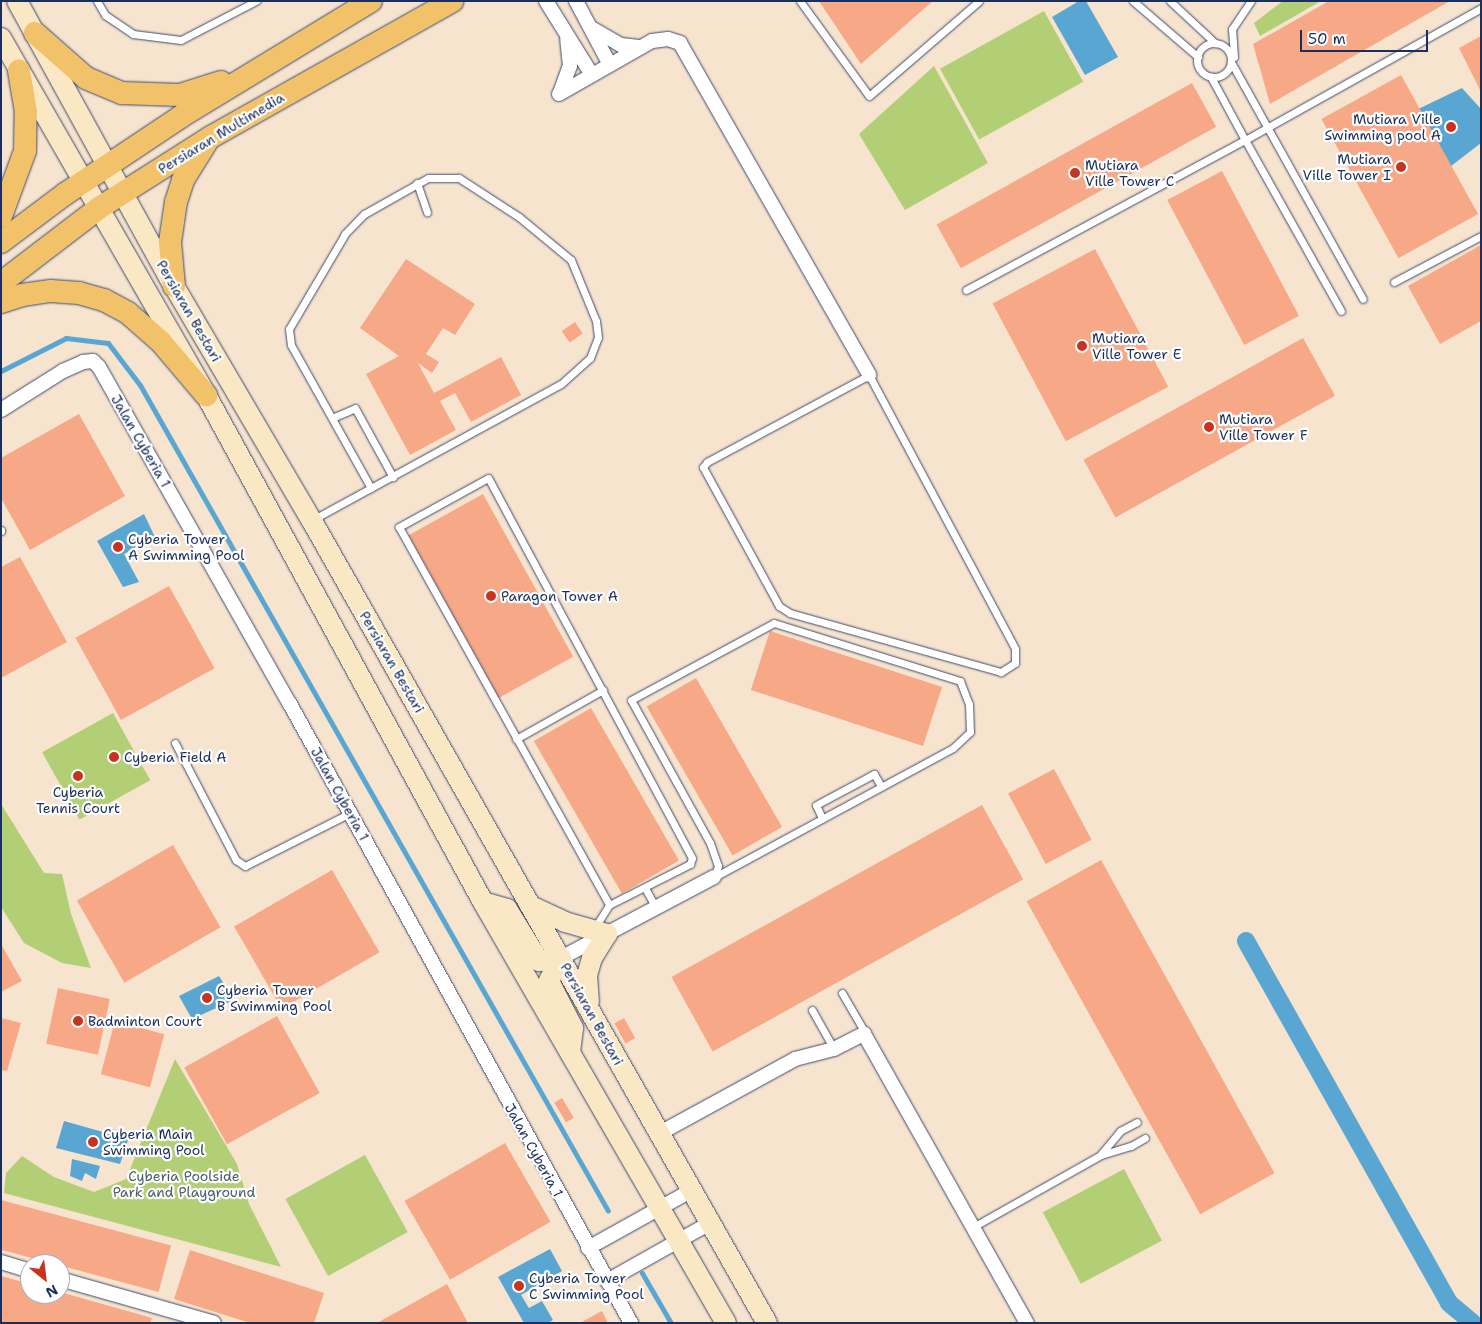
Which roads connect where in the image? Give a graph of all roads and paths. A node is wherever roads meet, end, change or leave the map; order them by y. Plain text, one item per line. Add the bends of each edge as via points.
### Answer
1 (17, 1) edge
2 (98, 1) edge
3 (256, 1) edge
4 (371, 1) edge
5 (452, 1) edge
6 (546, 1) edge
7 (576, 1) edge
8 (800, 1) edge
9 (979, 1) edge
10 (1170, 1) edge
11 (1251, 1) edge
12 (1136, 2) edge
13 (1481, 8) edge
14 (586, 20) junction
15 (563, 26) junction
16 (35, 33) junction
17 (1, 38) edge
18 (1215, 44) junction
19 (642, 47) junction
20 (1198, 57) junction
21 (1231, 62) junction
22 (610, 65) junction
23 (1235, 70) junction
24 (19, 71) junction
25 (254, 72) junction
26 (592, 75) junction
27 (1211, 77) junction
28 (1267, 127) junction
29 (211, 137) junction
30 (1245, 140) junction
31 (107, 165) junction
32 (83, 182) junction
33 (417, 183) junction
34 (122, 193) junction
35 (99, 208) junction
36 (427, 212) dead end
37 (1, 216) edge
38 (1481, 236) edge
39 (1, 242) edge
40 (1394, 282) dead end
41 (1, 284) edge
42 (174, 286) junction
43 (966, 290) dead end
44 (1363, 299) dead end
45 (1, 302) edge
46 (1342, 311) dead end
47 (869, 375) junction
48 (206, 395) junction
49 (1, 410) edge
50 (332, 418) junction
51 (393, 477) junction
52 (372, 488) junction
53 (312, 521) junction
54 (603, 690) junction
55 (516, 739) junction
56 (175, 742) dead end
57 (881, 786) junction
58 (350, 813) junction
59 (822, 818) junction
60 (714, 877) junction
61 (645, 888) junction
62 (483, 902) junction
63 (609, 905) junction
64 (531, 906) junction
65 (656, 908) junction
66 (600, 933) junction
67 (561, 958) junction
68 (842, 993) dead end
69 (812, 1010) dead end
70 (591, 1011) junction
71 (867, 1036) junction
72 (834, 1049) junction
73 (570, 1053) junction
74 (1137, 1122) dead end
75 (660, 1133) junction
76 (1145, 1138) dead end
77 (1101, 1155) junction
78 (692, 1190) junction
79 (660, 1208) junction
80 (710, 1223) junction
81 (973, 1228) junction
82 (678, 1241) junction
83 (588, 1248) junction
84 (1, 1262) edge
85 (20, 1268) edge
86 (606, 1281) junction
87 (70, 1282) edge
88 (214, 1323) edge
89 (631, 1323) edge
90 (726, 1323) edge
91 (767, 1323) edge
92 (1027, 1323) edge

1 - 16 main road, Persiaran Bestari
2 - 3 lane via 106,15 133,34 181,40
4 - 25 main road
5 - 29 main road, Persiaran Multimedia
6 - 15 street
7 - 14 street
8 - 9 lane via 869,96
10 - 18 lane
11 - 23 lane via 1232,29
12 - 20 lane
13 - 28 lane
14 - 19 street via 611,41 632,48
14 - 22 street
15 - 26 street
15 - 26 street via 569,42 570,66 560,94
16 - 25 main road via 86,78 122,93 180,95
16 - 31 main road, Persiaran Bestari
17 - 24 main road, Persiaran Bestari
18 - 20 lane via 1203,48
18 - 21 lane via 1228,49
19 - 22 street
19 - 47 street via 668,38 680,43 687,52
20 - 27 lane via 1202,72
21 - 23 lane
21 - 27 lane via 1224,74
22 - 26 street
23 - 28 lane
24 - 32 main road, Persiaran Bestari
24 - 37 main road via 26,112 25,151
25 - 31 main road
27 - 30 lane
28 - 30 lane
28 - 44 lane
29 - 34 main road, Persiaran Multimedia
29 - 42 main road via 182,180 176,202 170,242
30 - 43 lane
30 - 46 lane
31 - 32 main road
31 - 34 main road, Persiaran Bestari
32 - 35 main road, Persiaran Bestari
32 - 39 main road
33 - 36 lane
33 - 50 lane via 364,214 346,234 289,330 291,345
33 - 51 lane via 440,176 459,178 562,250 575,269 596,321 598,337 590,358 561,384
34 - 35 main road, Persiaran Multimedia
34 - 42 main road, Persiaran Bestari
35 - 41 main road, Persiaran Multimedia
35 - 48 main road, Persiaran Bestari
38 - 40 lane
42 - 53 main road, Persiaran Bestari
45 - 48 main road via 51,291 79,293 104,300 128,313 161,342
47 - 47 lane via 1015,649 1015,663 1001,672 790,613 780,606 703,467
48 - 62 main road, Persiaran Bestari
49 - 58 street, Jalan Cyberia 1 via 70,368 93,361
50 - 51 lane via 355,408
50 - 52 lane
51 - 52 lane
52 - 53 lane
53 - 64 main road, Persiaran Bestari
54 - 55 lane
54 - 55 lane via 488,478 399,527
54 - 61 lane via 692,858 690,864
55 - 63 lane
56 - 58 lane via 236,860 245,866
57 - 59 lane
57 - 59 lane via 874,774 816,805
57 - 60 lane via 954,748 970,732 969,704 960,681 774,623 631,700 710,842 718,866
58 - 83 street, Jalan Cyberia 1
59 - 60 lane
60 - 65 street
61 - 63 lane
61 - 65 lane
62 - 67 main road via 507,909 539,960
62 - 73 main road, Persiaran Bestari
63 - 66 lane
64 - 66 main road via 565,922
64 - 67 main road, Persiaran Bestari
65 - 66 street
66 - 67 street
66 - 70 main road via 587,975
67 - 70 main road, Persiaran Bestari
67 - 73 main road via 549,981 574,1028
68 - 71 lane
69 - 72 lane
70 - 75 main road, Persiaran Bestari
71 - 72 street via 860,1035
71 - 81 street
72 - 75 street via 795,1059
73 - 79 main road, Persiaran Bestari
74 - 77 lane via 1120,1131
75 - 78 main road, Persiaran Bestari
76 - 77 lane
77 - 81 lane
78 - 79 street
78 - 80 main road, Persiaran Bestari
79 - 82 main road, Persiaran Bestari
79 - 83 street
80 - 82 street
80 - 91 main road, Persiaran Bestari
81 - 92 street
82 - 86 street
82 - 90 main road, Persiaran Bestari
83 - 86 street, Jalan Cyberia 1
84 - 85 street
86 - 89 street, Jalan Cyberia 1
87 - 88 street

